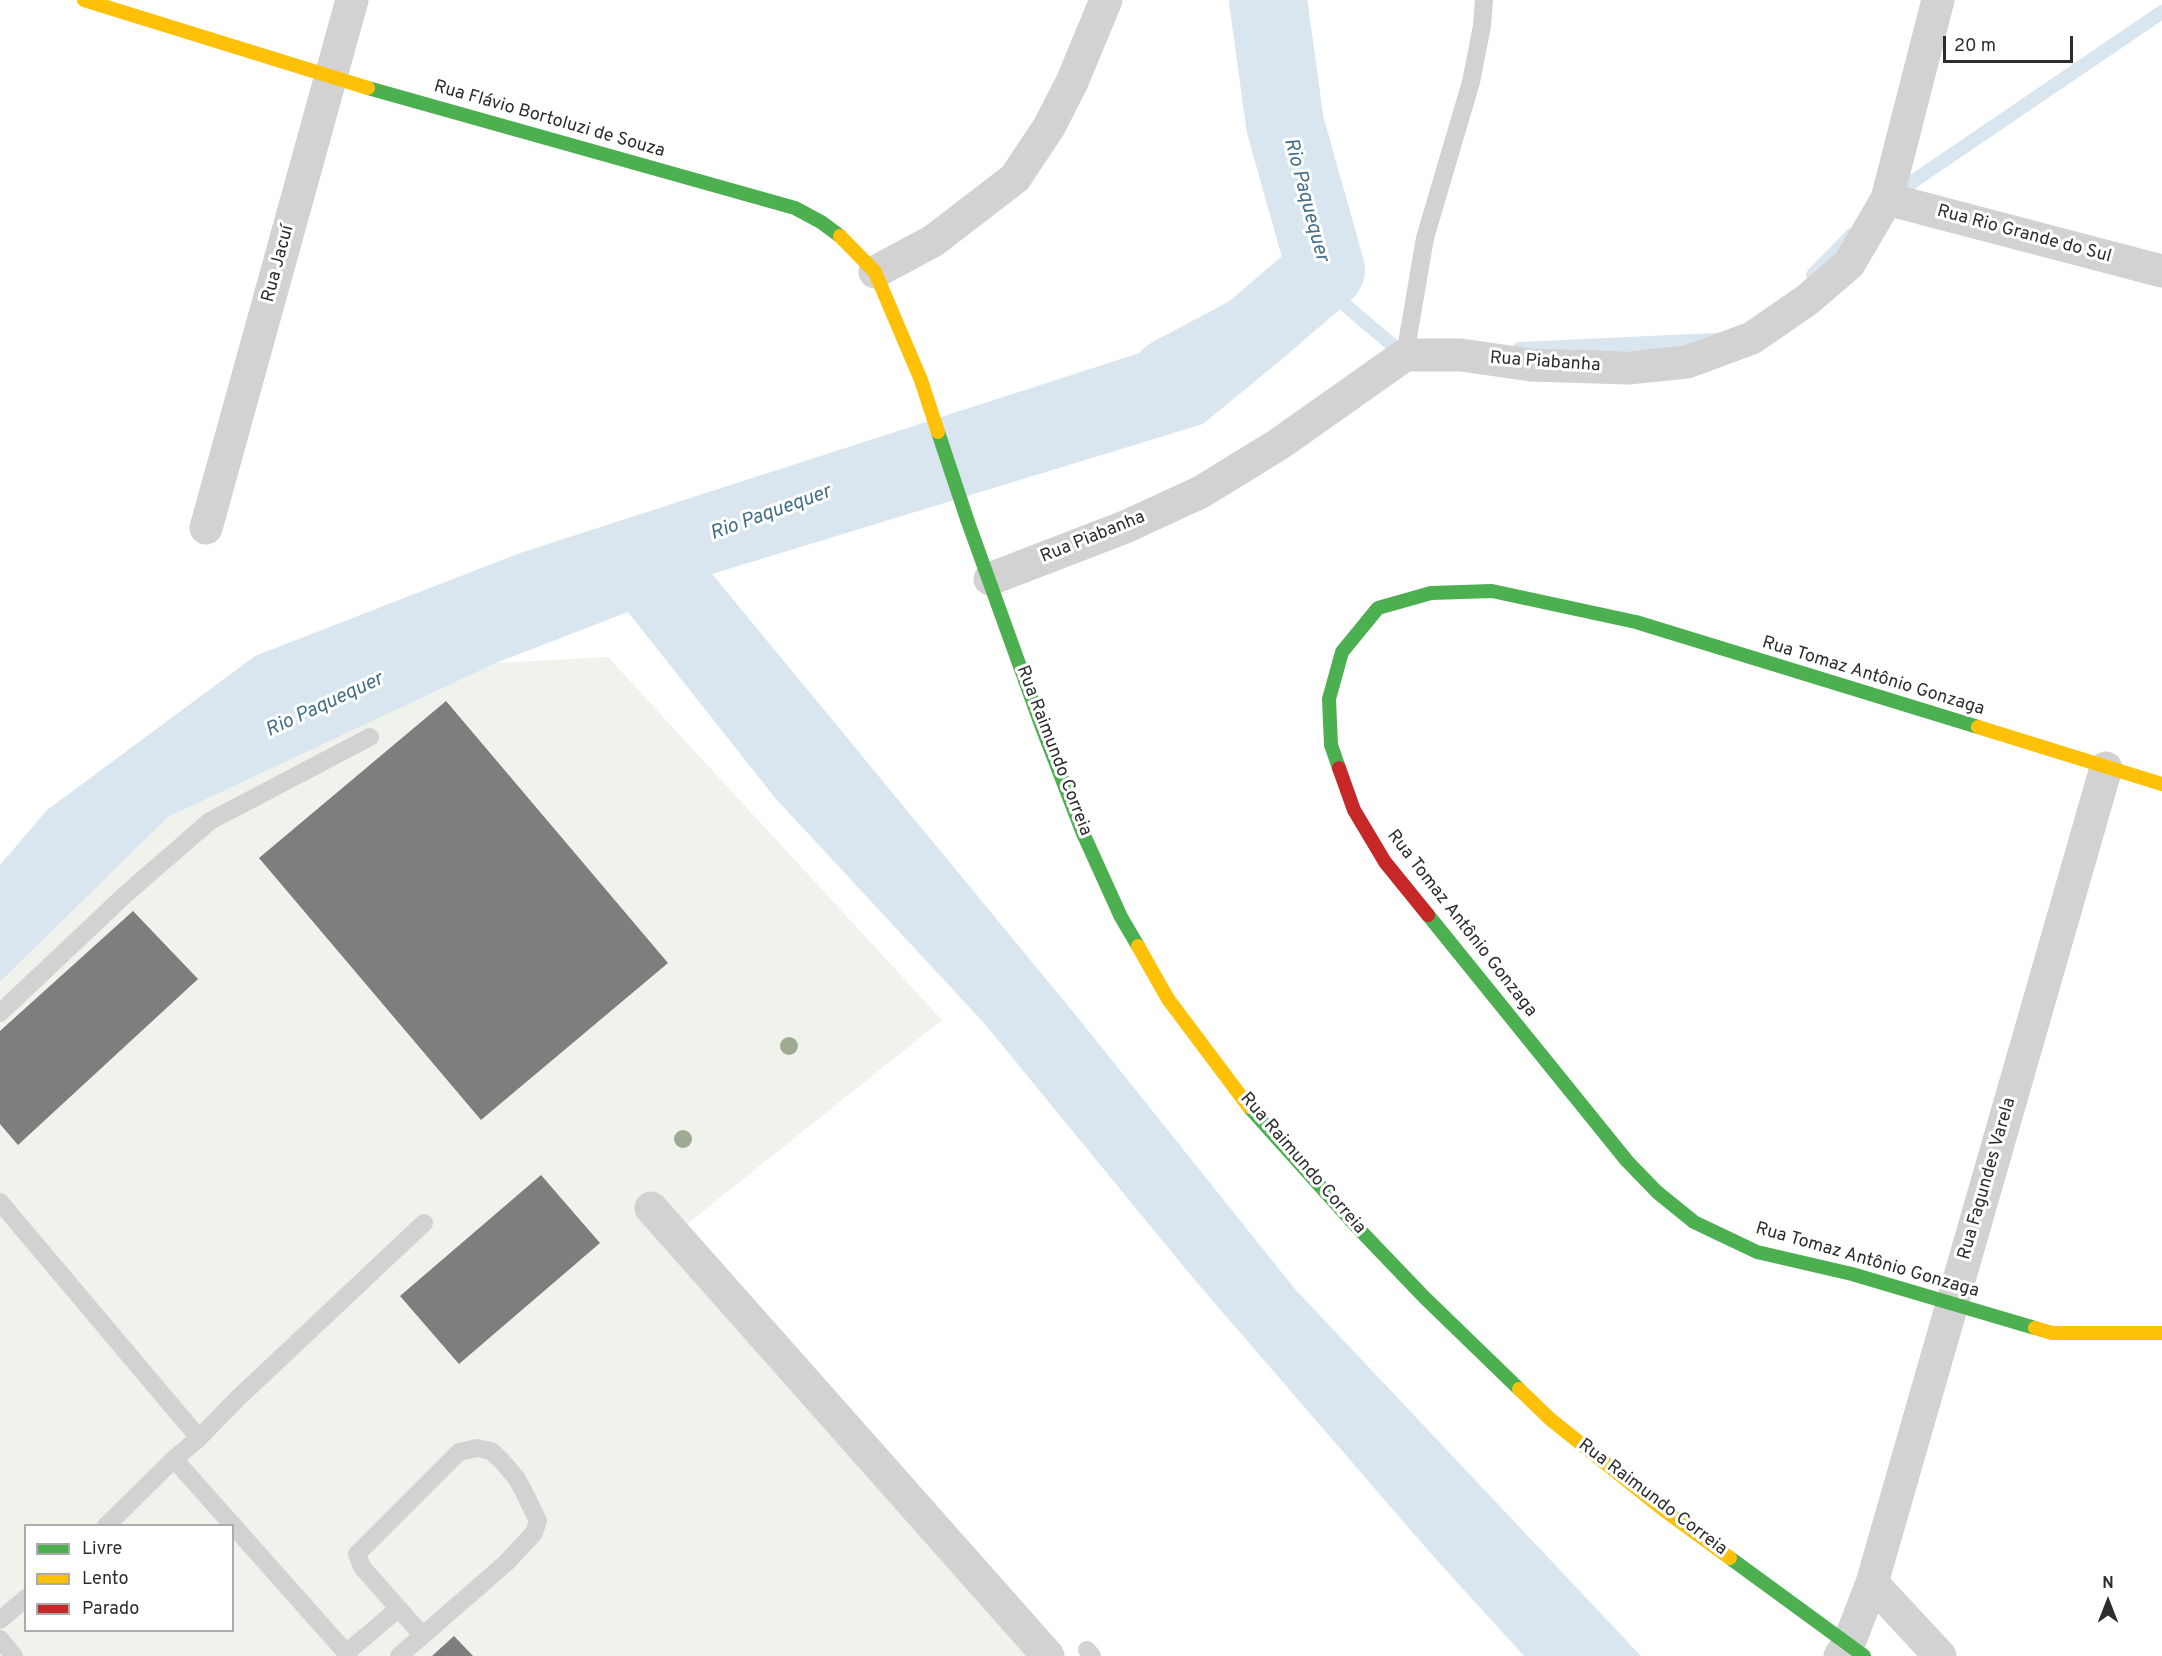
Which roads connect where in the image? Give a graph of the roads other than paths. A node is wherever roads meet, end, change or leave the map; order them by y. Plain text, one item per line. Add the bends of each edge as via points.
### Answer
1 (84, 0) edge
2 (352, 0) edge
3 (1106, 0) edge
4 (1484, 0) edge
5 (1938, 0) edge
6 (330, 77) junction
7 (1887, 199) junction
8 (2162, 271) edge
9 (875, 272) junction
10 (1405, 355) junction
11 (968, 522) joint
12 (206, 528) dead end
13 (990, 579) junction
14 (370, 737) dead end
15 (2106, 768) junction
16 (2162, 784) edge
17 (0, 1013) edge
18 (0, 1202) edge
19 (651, 1208) dead end
20 (424, 1223) dead end
21 (1953, 1304) junction
22 (2162, 1333) edge
23 (199, 1438) junction
24 (174, 1458) junction
25 (108, 1524) edge
26 (233, 1524) edge
27 (234, 1526) edge
28 (1872, 1583) junction
29 (24, 1600) edge
30 (398, 1609) junction
31 (0, 1620) edge
32 (422, 1635) junction
33 (0, 1639) edge
34 (1851, 1652) edge
35 (348, 1654) edge
36 (14, 1656) edge
37 (399, 1656) edge
38 (1048, 1656) edge
39 (1940, 1656) edge

1 - 6 street, Rua Flávio Bortoluzi de Souza
2 - 6 street, Rua Jacuí
3 - 9 street via 1049,127 1015,178 933,242
4 - 10 lane via 1471,82 1425,238
5 - 7 street, Rua Piabanha
6 - 9 street, Rua Flávio Bortoluzi de Souza via 795,208 847,242
6 - 12 street, Rua Jacuí
7 - 8 street, Rua Rio Grande do Sul
7 - 10 street, Rua Piabanha via 1849,264 1807,300 1752,338 1687,362 1628,368 1531,365 1461,355
9 - 11 street, Rua Flávio Bortoluzi de Souza via 921,380
10 - 13 street, Rua Piabanha via 1280,444 1201,492 1125,527
11 - 13 street, Rua Raimundo Correia
13 - 34 street, Rua Raimundo Correia via 1082,831 1121,917 1168,999 1251,1109 1424,1297 1550,1419
14 - 17 lane via 210,821
15 - 16 street, Rua Tomaz Antônio Gonzaga
15 - 21 street, Rua Fagundes Varela
15 - 21 street, Rua Tomaz Antônio Gonzaga via 1636,622 1492,591 1431,593 1378,608 1342,652 1329,699 1331,745 1354,810 1385,862 1627,1161 1694,1222 1757,1252 1852,1274
18 - 23 lane
19 - 38 street
20 - 23 lane
21 - 22 street, Rua Tomaz Antônio Gonzaga via 2052,1333
21 - 28 street, Rua Fagundes Varela
23 - 24 lane
24 - 25 lane
24 - 26 lane
27 - 35 lane
28 - 34 street, Rua Fagundes Varela
28 - 39 street
29 - 31 lane
30 - 32 lane
30 - 32 lane via 362,1567 357,1554 459,1452 477,1448 491,1451 518,1479 537,1521 534,1533 506,1563
30 - 35 lane
32 - 37 lane
33 - 36 lane

